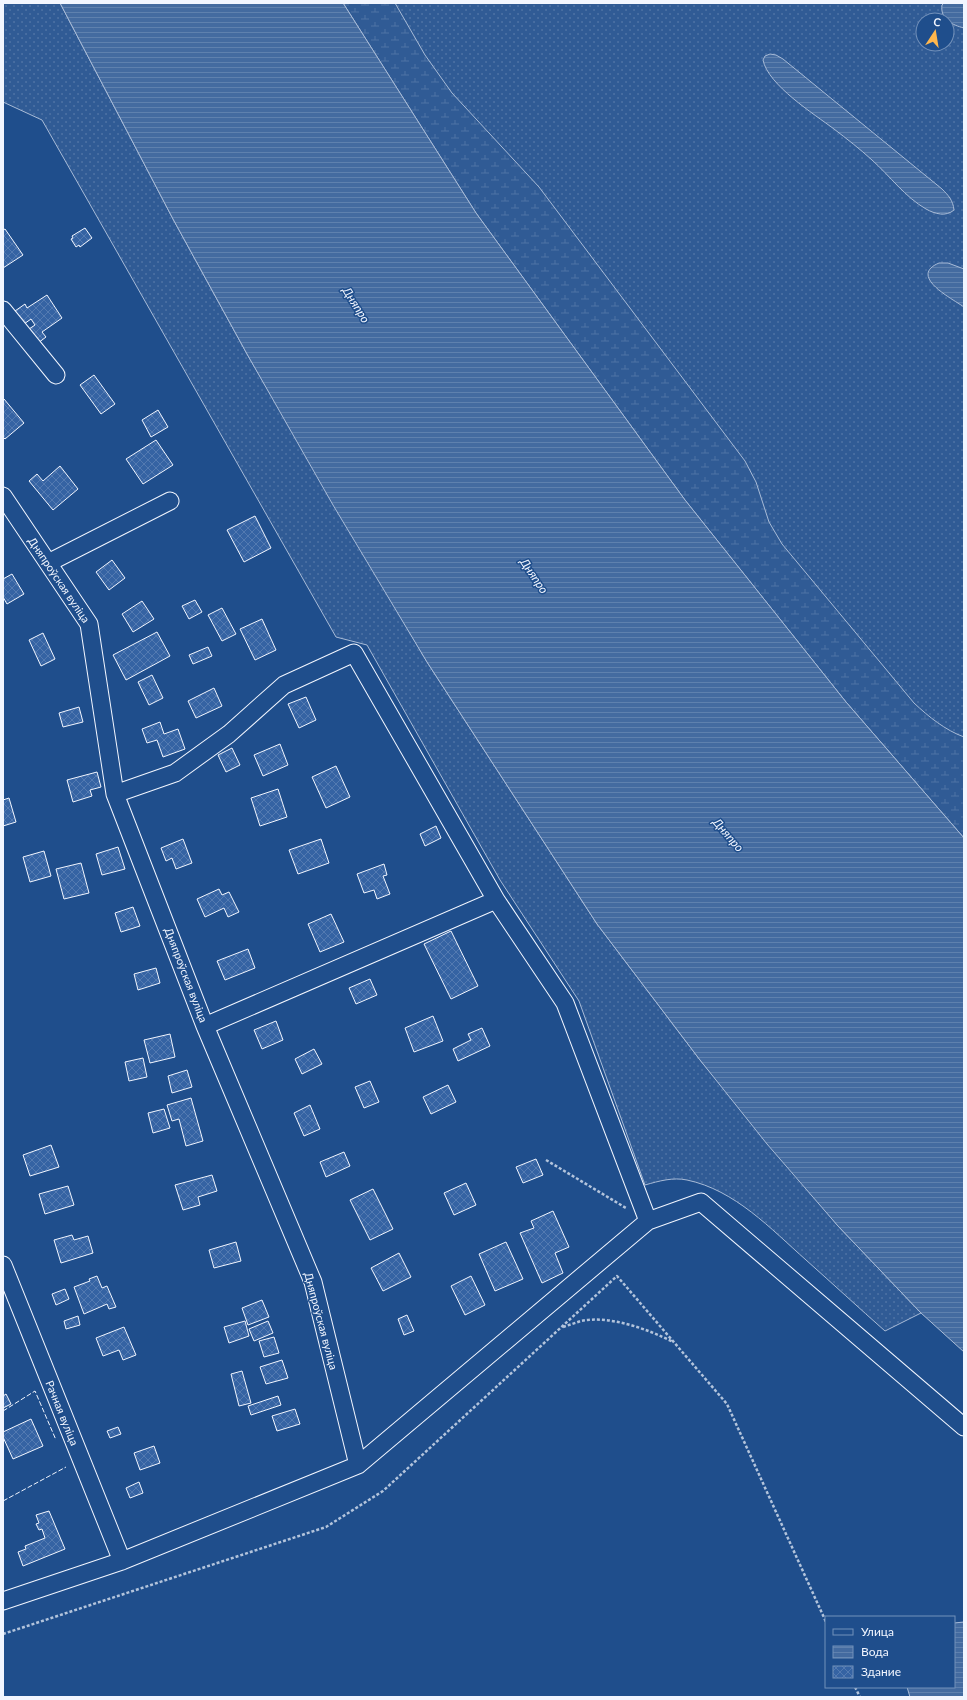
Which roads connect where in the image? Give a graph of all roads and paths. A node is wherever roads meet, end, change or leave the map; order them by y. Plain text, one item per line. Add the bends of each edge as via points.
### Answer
1 (3, 310) edge
2 (56, 375) dead end
3 (3, 496) edge
4 (170, 501) dead end
5 (48, 563) junction
6 (115, 794) junction
7 (496, 900) junction
8 (205, 1026) junction
9 (546, 1160) dead end
10 (648, 1221) junction
11 (3, 1265) edge
12 (560, 1328) junction
13 (675, 1343) junction
14 (964, 1427) edge
15 (358, 1465) junction
16 (122, 1561) junction
17 (3, 1601) edge
18 (825, 1620) edge
19 (3, 1634) edge
20 (856, 1688) edge
21 (860, 1697) edge

1 - 2 street
3 - 5 street, Дняпроўская вуліца
4 - 5 street
5 - 6 street, Дняпроўская вуліца via 89,624
6 - 7 street via 175,773 229,734 284,686 354,653
6 - 8 street, Дняпроўская вуліца
7 - 8 street
7 - 10 street via 566,1003
8 - 15 street, Дняпроўская вуліца via 313,1282
9 - 10 path
10 - 14 street via 701,1202
10 - 15 street
11 - 16 street, Рачная вуліца
12 - 13 path via 581,1321 598,1320 657,1333
12 - 13 path via 617,1276
12 - 19 path via 383,1491 326,1526
13 - 18 path via 727,1404
15 - 16 street
16 - 17 street
20 - 21 path

